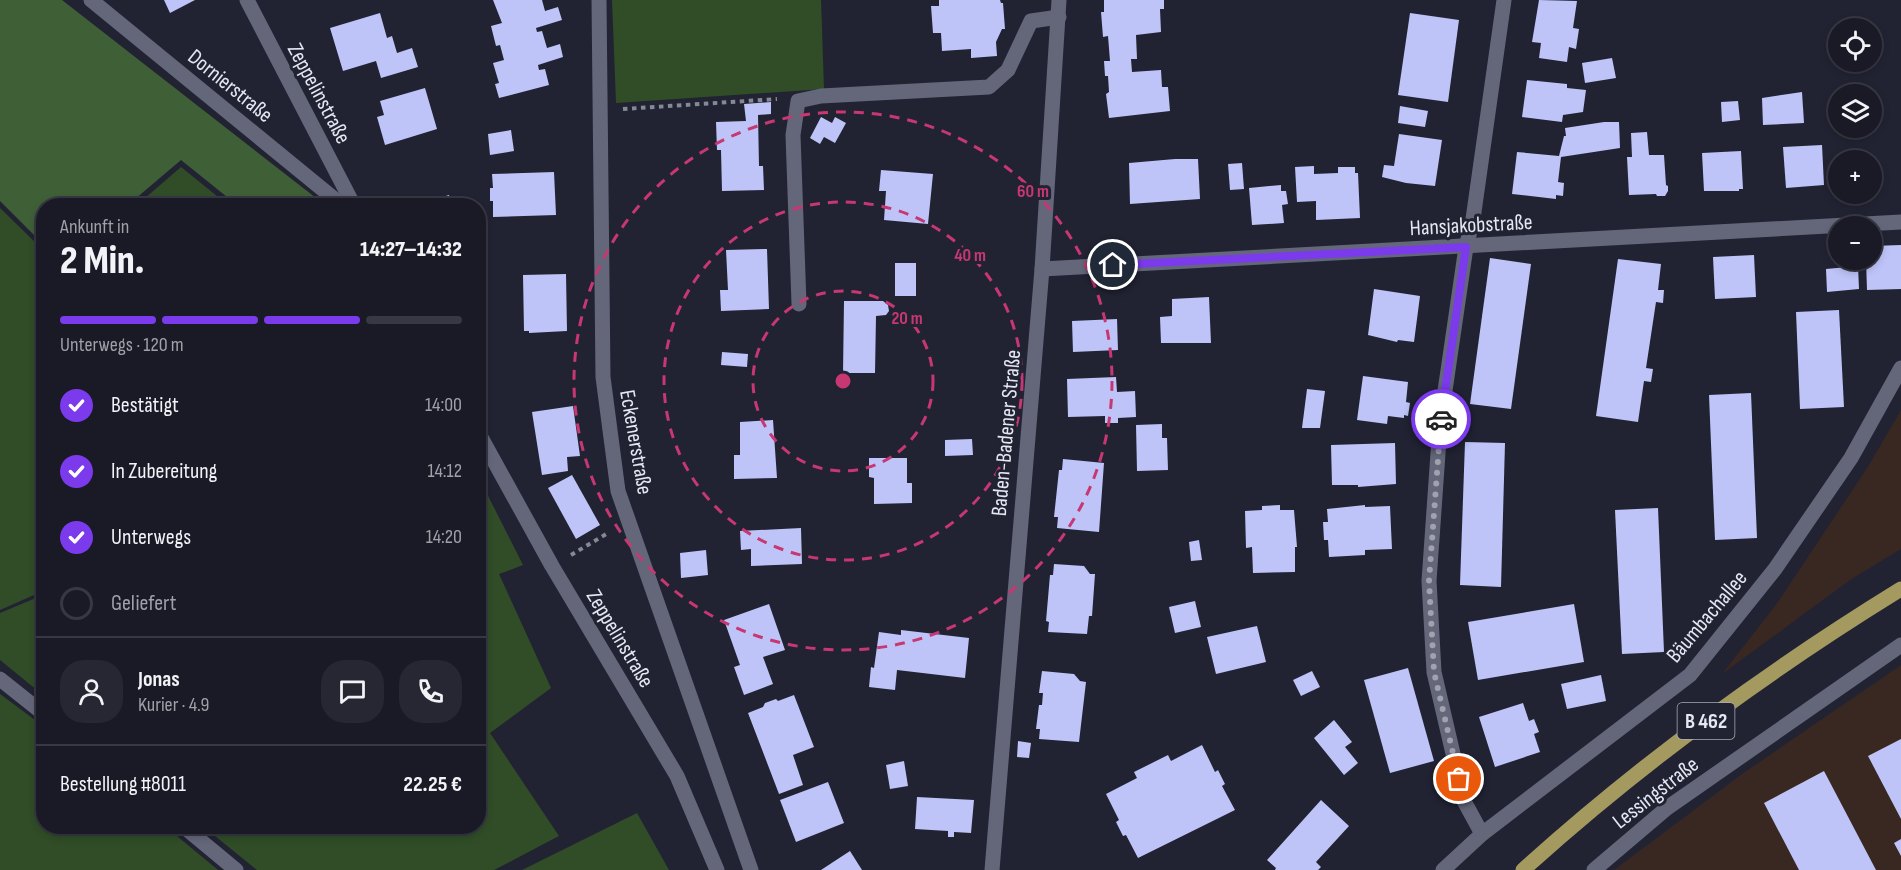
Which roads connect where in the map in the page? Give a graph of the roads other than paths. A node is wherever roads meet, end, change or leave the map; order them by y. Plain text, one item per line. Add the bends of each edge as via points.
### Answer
1 (91, 0) edge
2 (247, 0) edge
3 (599, 0) edge
4 (1059, 0) edge
5 (1504, 0) edge
6 (1059, 17) junction
7 (332, 198) edge
8 (350, 198) edge
9 (1901, 222) edge
10 (1466, 247) junction
11 (1042, 269) junction
12 (799, 304) dead end
13 (1901, 368) edge
14 (486, 446) edge
15 (1901, 589) edge
16 (1901, 645) edge
17 (0, 679) edge
18 (36, 708) edge
19 (193, 834) edge
20 (1482, 834) junction
21 (236, 870) edge
22 (717, 870) edge
23 (751, 870) edge
24 (992, 870) edge
25 (1443, 870) edge
26 (1523, 870) edge
27 (1594, 870) edge

1 - 7 street, Dornierstraße
2 - 8 street, Zeppelinstraße
3 - 23 street, Eckenerstraße via 603,377 618,491
4 - 6 street, Baden-Badener Straße
5 - 10 street
6 - 11 street, Baden-Badener Straße
6 - 12 street via 1031,21 1008,70 989,87 821,96 798,101 792,135
9 - 10 street, Hansjakobstraße
10 - 11 street, Hansjakobstraße
10 - 20 street via 1440,425 1429,581 1434,672 1464,801
11 - 24 street, Baden-Badener Straße
13 - 20 street, Bäumbachallee via 1851,458 1775,569 1690,675
14 - 22 street, Zeppelinstraße via 552,566 678,776
15 - 26 main road, B 462 via 1713,716 1581,818
16 - 27 street, Lessingstraße via 1667,808
17 - 18 street
19 - 21 street
20 - 25 street

